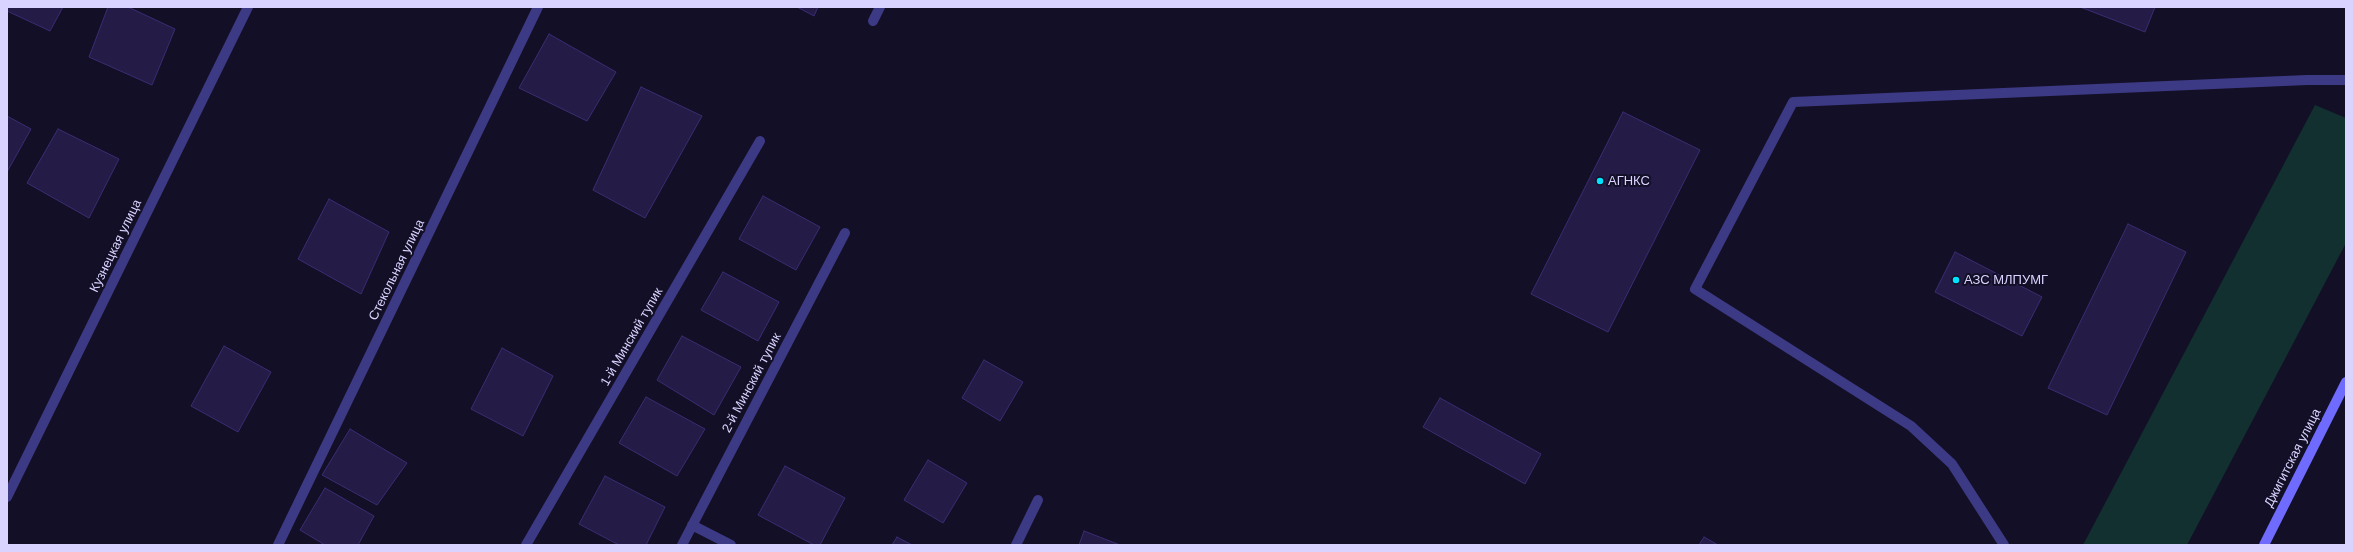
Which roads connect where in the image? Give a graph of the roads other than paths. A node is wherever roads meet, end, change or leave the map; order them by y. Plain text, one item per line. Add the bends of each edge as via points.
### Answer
1 (248, 7) edge
2 (538, 7) edge
3 (880, 7) edge
4 (873, 21) dead end
5 (2346, 80) edge
6 (760, 141) dead end
7 (845, 233) dead end
8 (2346, 382) edge
9 (7, 497) edge
10 (1038, 500) dead end
11 (692, 525) junction
12 (278, 545) edge
13 (526, 545) edge
14 (682, 545) edge
15 (731, 545) edge
16 (1016, 545) edge
17 (2004, 545) edge
18 (2264, 545) edge

1 - 9 street, Кузнецкая улица
2 - 12 street, Стекольная улица
3 - 4 street
5 - 17 street via 2291,80 1793,102 1695,289 1911,426 1952,464
6 - 13 street, 1-й Минский тупик
7 - 11 street, 2-й Минский тупик
8 - 18 street, Джигитская улица
10 - 16 street
11 - 14 street, 2-й Минский тупик
11 - 15 street

